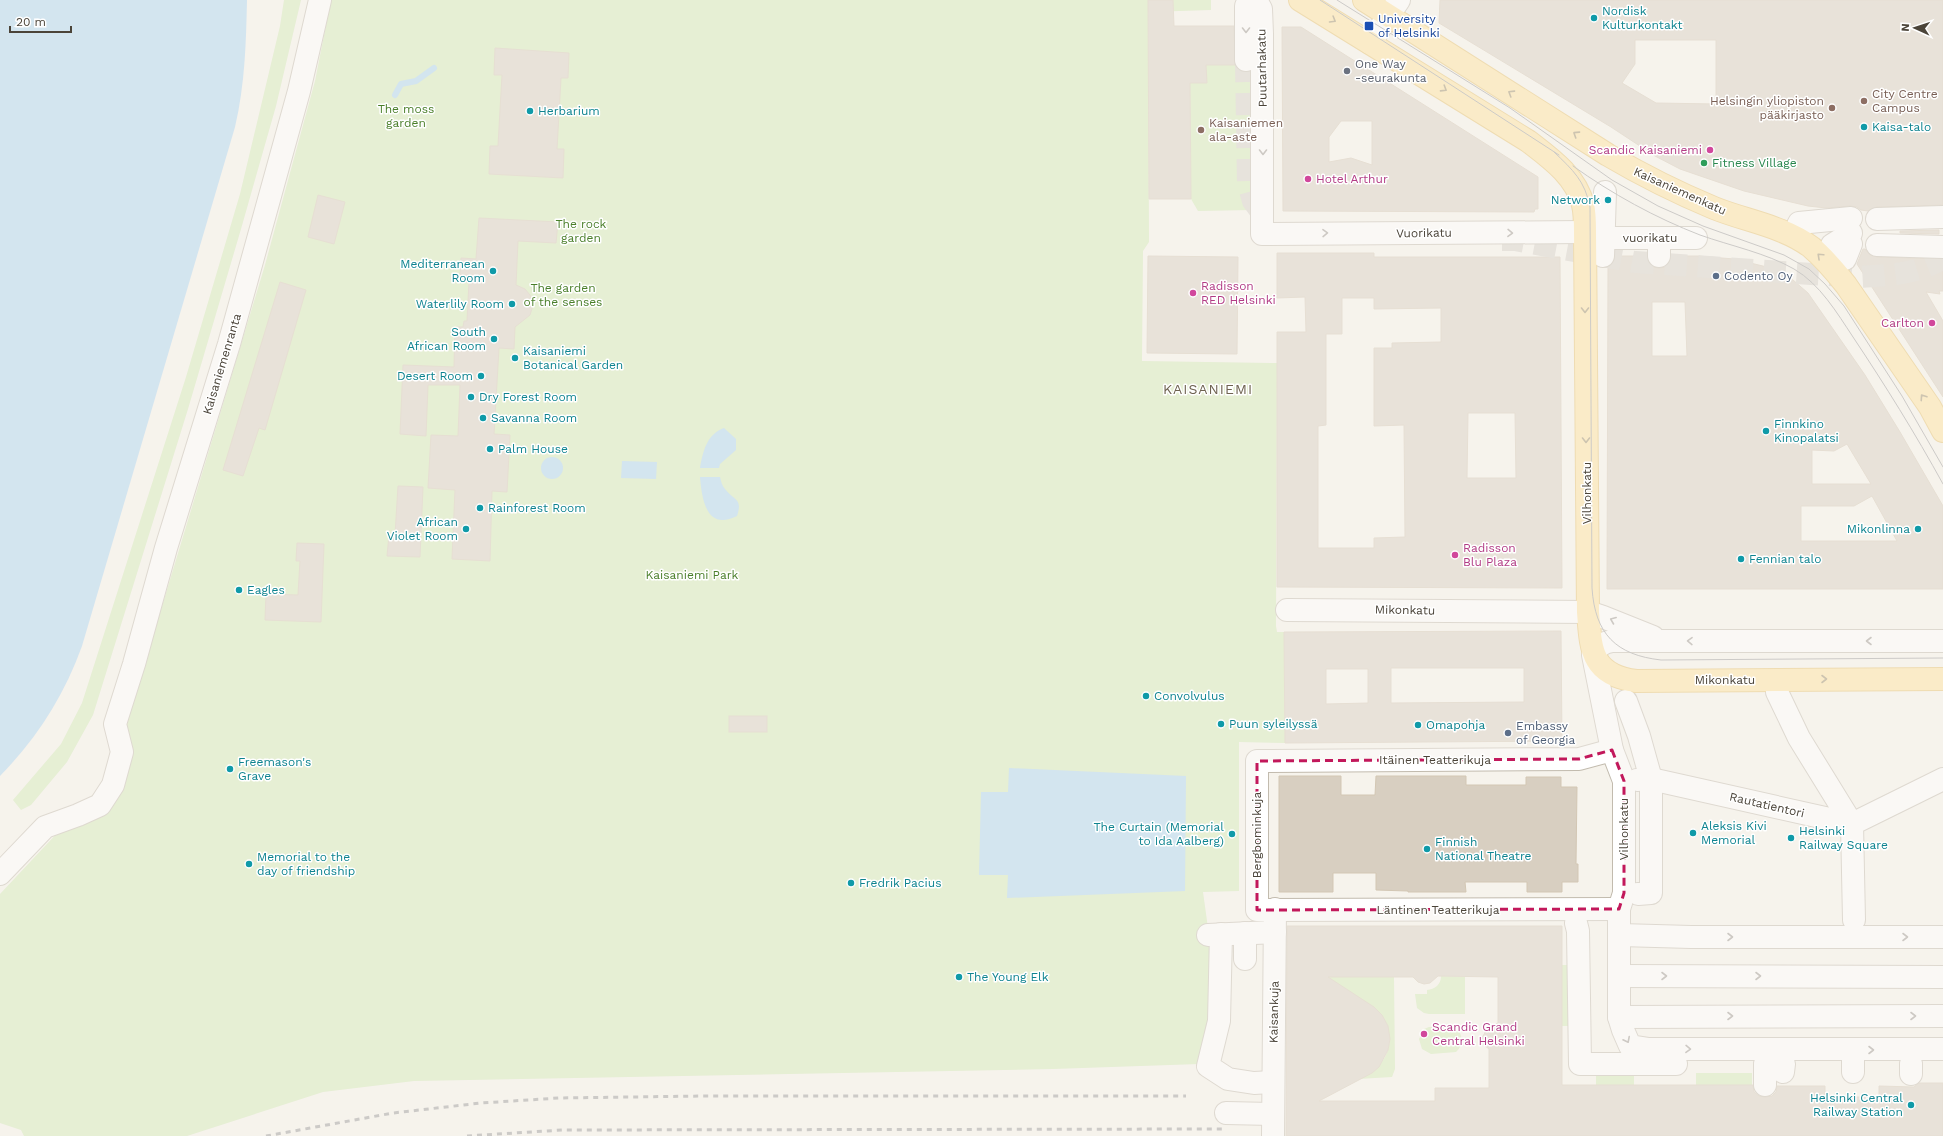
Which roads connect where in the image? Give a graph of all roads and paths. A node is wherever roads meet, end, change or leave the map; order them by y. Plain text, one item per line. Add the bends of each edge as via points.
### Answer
1 (320, 0) edge
2 (1249, 0) edge
3 (1256, 0) edge
4 (1300, 0) edge
5 (1364, 0) edge
6 (1394, 8) edge
7 (1370, 43) junction
8 (1246, 60) tunnel mouth
9 (1602, 202) dead end
10 (1943, 217) edge
11 (1878, 219) dead end
12 (1262, 234) joint
13 (1696, 238) dead end
14 (1597, 242) junction
15 (1878, 244) dead end
16 (1943, 247) edge
17 (1943, 431) edge
18 (1287, 610) dead end
19 (1588, 612) junction
20 (1662, 641) junction
21 (1943, 641) edge
22 (1593, 655) junction
23 (1943, 679) edge
24 (1777, 692) dead end
25 (1626, 701) dead end
26 (1612, 750) junction
27 (1258, 761) joint
28 (1943, 779) edge
29 (1644, 780) junction
30 (1852, 824) junction
31 (0, 874) edge
32 (1638, 894) dead end
33 (1266, 910) junction
34 (1619, 910) junction
35 (1854, 920) dead end
36 (1576, 923) dead end
37 (1275, 932) junction
38 (1245, 933) junction
39 (1620, 935) junction
40 (1943, 937) edge
41 (1245, 959) dead end
42 (1619, 976) junction
43 (1943, 976) edge
44 (1619, 1016) junction
45 (1943, 1016) edge
46 (1943, 1026) edge
47 (1943, 1049) edge
48 (1910, 1063) junction
49 (1662, 1064) junction
50 (1943, 1064) edge
51 (1784, 1066) junction
52 (1273, 1082) junction
53 (1765, 1085) dead end
54 (1226, 1113) dead end
55 (1261, 1117) junction
56 (1273, 1136) edge

1 - 31 street, Kaisaniemenranta via 298,96 231,337 114,724 122,752 113,785 100,805 45,827
2 -> 8 street, Puutarhakatu via 1246,6
3 -> 12 street, Puutarhakatu via 1261,9 1262,34
4 -> 7 main road
5 - 6 main road, Kaisaniemenkatu
6 - 7 street
17 -> 6 main road, Kaisaniemenkatu via 1930,407 1846,285 1831,266 1810,247 1777,229 1715,208 1644,176 1608,155
7 -> 14 main road via 1528,141 1550,158 1578,189
9 - 14 street
10 - 11 street
12 -> 14 street, Vuorikatu
13 - 14 street, vuorikatu via 1659,247
14 -> 19 main road, Vilhonkatu
15 - 16 street
18 - 19 street, Mikonkatu
20 -> 19 street, Mikonkatu
19 - 22 main road, Vilhonkatu
21 -> 20 street, Mikonkatu
20 - 22 street, Mikonkatu via 1603,643 1597,647
22 -> 23 main road, Mikonkatu via 1608,673 1636,681
22 - 26 street, Vilhonkatu
24 - 30 street via 1799,738
25 - 29 street via 1640,736
26 - 27 street, Itäinen Teatterikuja via 1579,759
26 - 34 street, Vilhonkatu via 1624,781 1624,893
27 - 33 street, Bergbominkuja
28 - 30 street
29 - 30 street, Rautatientori
29 - 32 street via 1651,893
30 - 35 street
33 - 34 street, Läntinen Teatterikuja
33 - 37 street, Kaisankuja
34 - 39 street, Vilhonkatu
36 - 49 street via 1580,1064
37 - 38 street
37 - 52 street, Kaisankuja
38 - 41 street
38 - 52 street via 1214,934 1219,1021 1208,1066 1228,1079 1254,1083
39 -> 40 street
39 - 42 street, Vilhonkatu
42 -> 43 street
42 - 44 street, Vilhonkatu
44 -> 45 street
44 -> 49 street, Vilhonkatu via 1630,1046
46 - 48 street
47 - 48 street
49 -> 48 street
48 - 50 street
48 - 51 street
49 - 51 street
51 - 53 street
52 - 55 street, Kaisankuja
54 - 55 street
55 - 56 street, Kaisankuja

